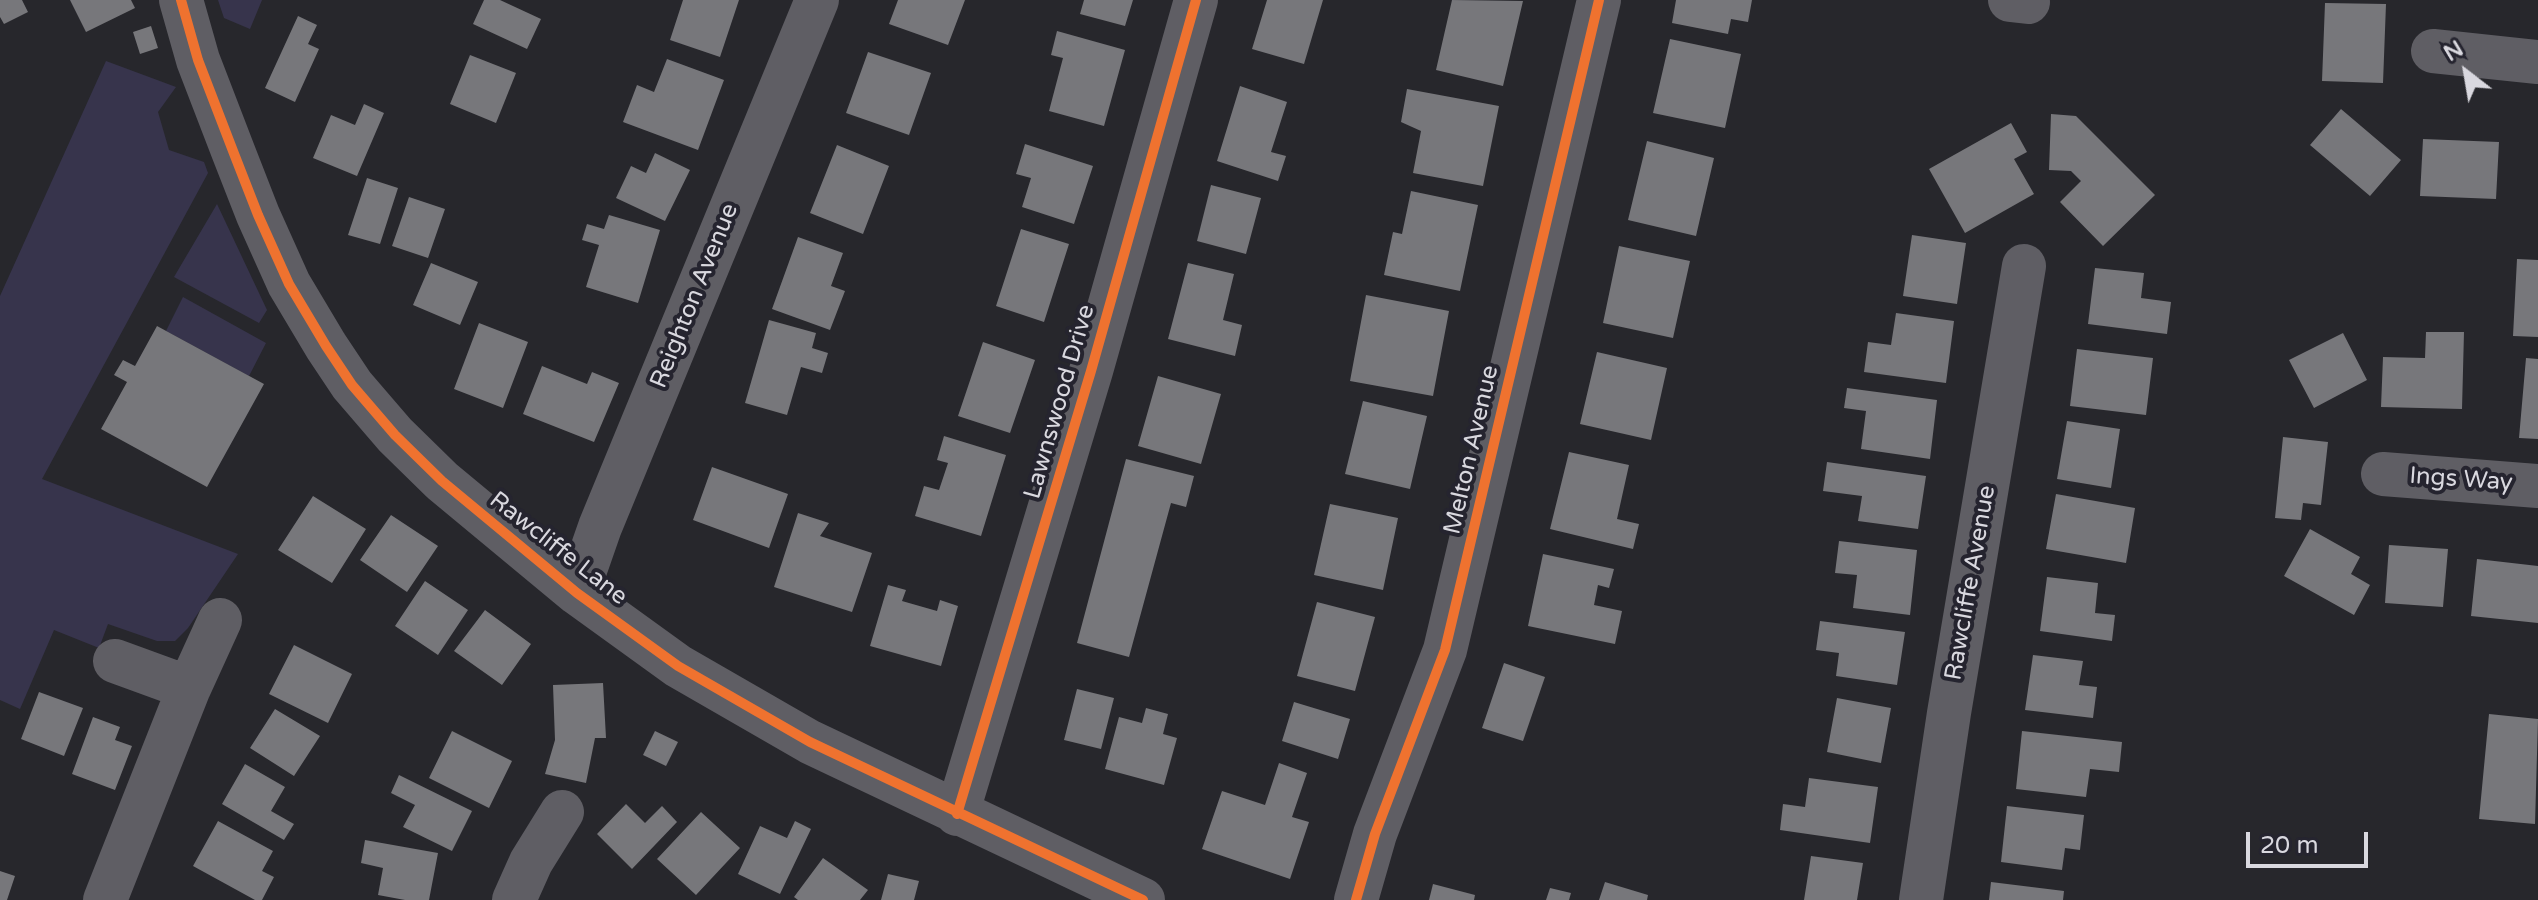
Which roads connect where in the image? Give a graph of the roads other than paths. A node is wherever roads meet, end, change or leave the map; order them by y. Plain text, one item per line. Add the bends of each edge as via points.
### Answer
1 (181, 0) edge
2 (817, 0) edge
3 (1196, 0) edge
4 (1599, 0) edge
5 (2433, 51) dead end
6 (2538, 62) edge
7 (2024, 266) dead end
8 (2383, 474) dead end
9 (2538, 486) edge
10 (577, 593) junction
11 (220, 620) dead end
12 (115, 661) dead end
13 (189, 688) junction
14 (562, 812) dead end
15 (957, 814) junction
16 (105, 900) edge
17 (514, 900) edge
18 (1143, 900) edge
19 (1356, 900) edge
20 (1921, 900) edge

1 - 10 street, Rawcliffe Lane via 198,60 258,215 289,284 352,385 395,435 464,500
2 - 10 street, Reighton Avenue
3 - 15 street, Lawnswood Drive
4 - 19 street, Melton Avenue via 1445,650 1375,834
5 - 6 street
7 - 20 street, Rawcliffe Avenue
8 - 9 street, Ings Way
10 - 15 street, Rawcliffe Lane via 678,666 810,742
11 - 13 street
12 - 13 street
13 - 16 street
14 - 17 street
15 - 18 street, Rawcliffe Lane

